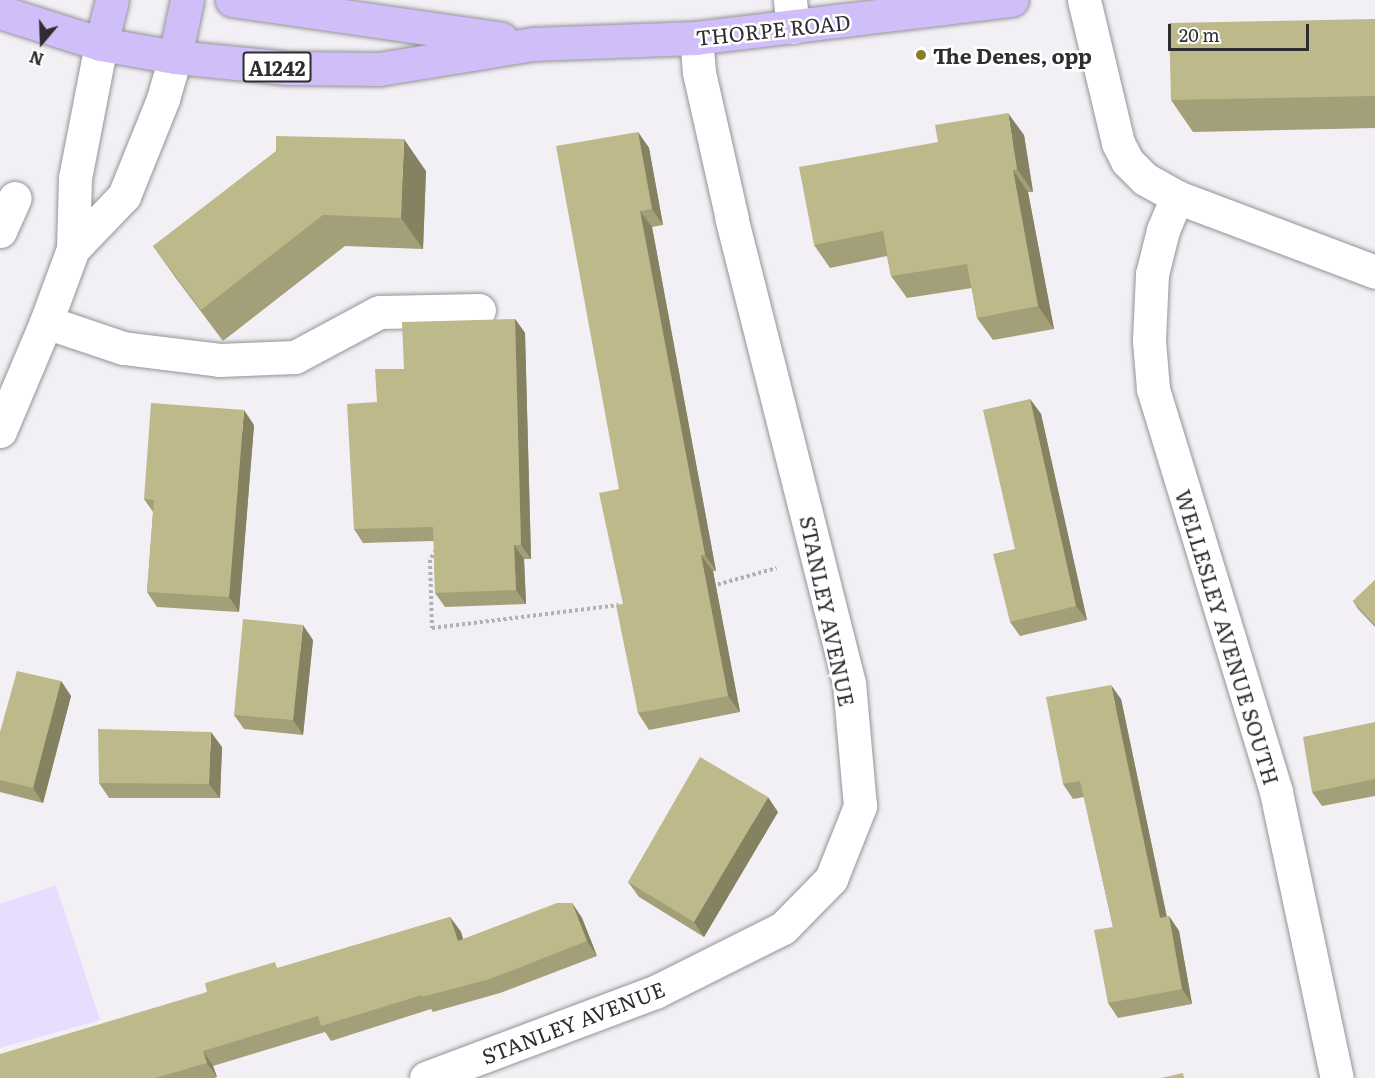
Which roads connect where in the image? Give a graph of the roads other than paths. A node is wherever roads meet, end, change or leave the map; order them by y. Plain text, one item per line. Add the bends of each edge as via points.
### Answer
1 (112, 0) edge
2 (187, 0) edge
3 (232, 0) edge
4 (1012, 0) edge
5 (1084, 0) edge
6 (0, 12) edge
7 (792, 14) edge
8 (696, 38) junction
9 (101, 44) junction
10 (533, 44) junction
11 (175, 57) junction
12 (1177, 197) junction
13 (15, 198) dead end
14 (0, 231) edge
15 (73, 249) junction
16 (1375, 272) edge
17 (479, 310) dead end
18 (46, 322) junction
19 (0, 431) edge
20 (426, 1078) edge
21 (1337, 1078) edge

1 - 9 main road
2 - 11 main road
3 - 10 main road, THORPE ROAD / A1242
4 - 7 main road, THORPE ROAD / A1242
5 - 12 street via 1118,143 1127,161 1145,179
6 - 9 main road, A1242
7 - 8 main road, THORPE ROAD / A1242
8 - 10 main road, THORPE ROAD / A1242
8 - 20 street, STANLEY AVENUE via 699,72 732,219 849,683 860,806 831,879 783,928 655,992
9 - 11 main road, A1242
9 - 15 street via 75,178
10 - 11 main road, THORPE ROAD / A1242 via 379,69 286,68
11 - 15 street via 163,99 124,195
12 - 16 street
12 - 21 street, WELLESLEY AVENUE SOUTH via 1163,230 1152,274 1149,341 1153,389 1276,792
13 - 14 street
15 - 18 street
17 - 18 street via 379,312 295,357 219,360 123,348
18 - 19 street

